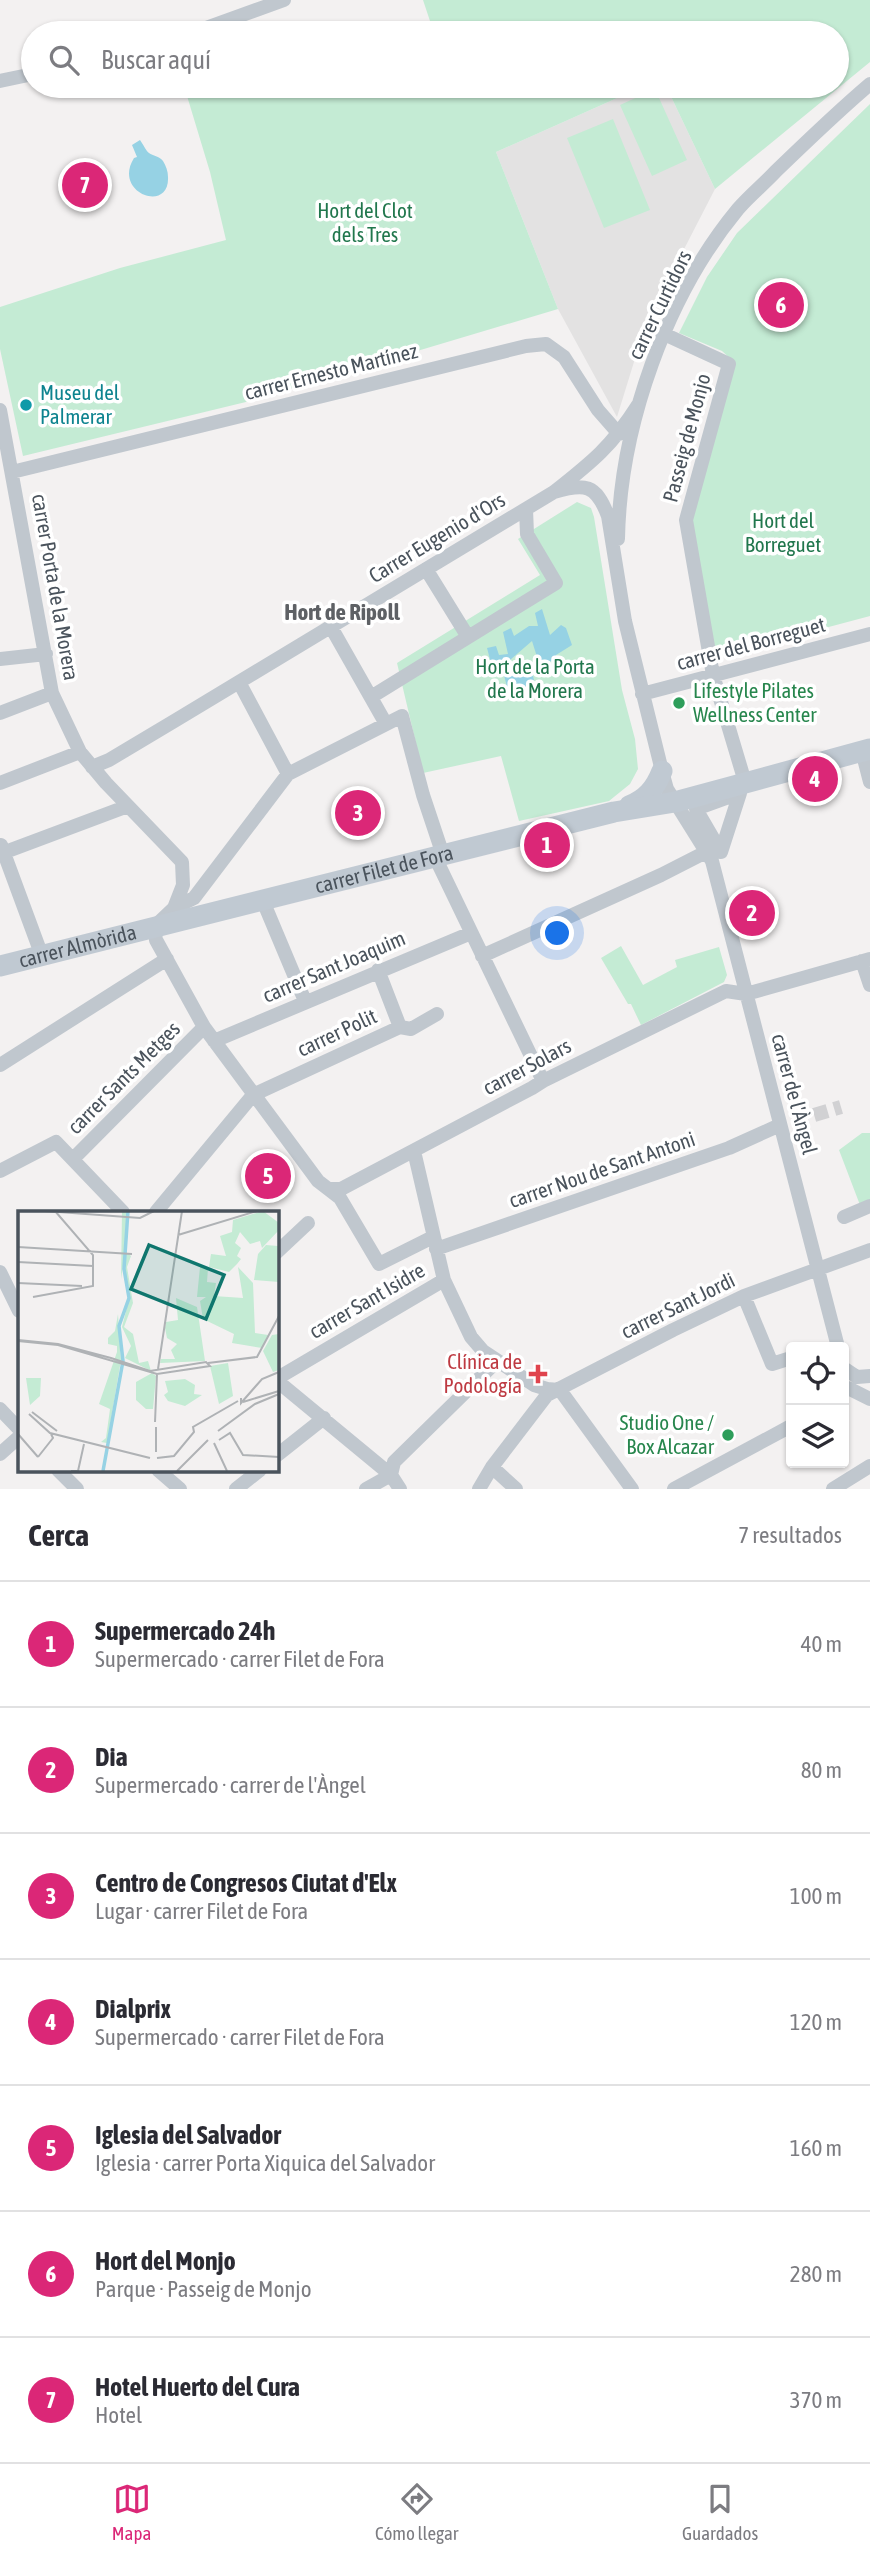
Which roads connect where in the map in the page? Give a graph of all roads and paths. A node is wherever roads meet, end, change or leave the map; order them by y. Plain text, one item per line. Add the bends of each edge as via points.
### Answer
1 (284, 0) edge
2 (225, 21) edge
3 (21, 77) edge
4 (0, 81) edge
5 (870, 84) edge
6 (664, 334) junction
7 (638, 405) junction
8 (0, 410) edge
9 (619, 434) junction
10 (14, 479) junction
11 (0, 489) edge
12 (554, 492) junction
13 (526, 509) junction
14 (617, 565) junction
15 (426, 569) junction
16 (331, 627) junction
17 (870, 634) edge
18 (468, 637) junction
19 (46, 654) junction
20 (0, 659) edge
21 (713, 675) junction
22 (239, 682) junction
23 (52, 693) junction
24 (642, 694) junction
25 (371, 696) junction
26 (0, 713) edge
27 (386, 724) junction
28 (866, 750) edge
29 (80, 752) junction
30 (92, 767) junction
31 (662, 771) junction
32 (288, 774) junction
33 (745, 782) junction
34 (870, 782) edge
35 (0, 783) edge
36 (675, 802) junction
37 (128, 806) junction
38 (614, 812) junction
39 (1, 850) edge
40 (714, 852) junction
41 (439, 856) junction
42 (263, 901) junction
43 (174, 908) junction
44 (155, 927) junction
45 (471, 933) junction
46 (42, 956) junction
47 (482, 956) junction
48 (167, 959) junction
49 (866, 960) edge
50 (0, 966) edge
51 (378, 970) junction
52 (870, 985) edge
53 (746, 994) junction
54 (305, 1001) junction
55 (437, 1014) dead end
56 (204, 1027) junction
57 (400, 1027) junction
58 (214, 1041) junction
59 (0, 1065) edge
60 (542, 1081) junction
61 (253, 1095) junction
62 (780, 1125) junction
63 (414, 1151) junction
64 (73, 1159) junction
65 (0, 1171) edge
66 (335, 1194) junction
67 (870, 1206) edge
68 (121, 1211) edge
69 (158, 1211) edge
70 (844, 1217) dead end
71 (308, 1223) dead end
72 (435, 1243) junction
73 (870, 1250) edge
74 (278, 1251) edge
75 (817, 1268) junction
76 (0, 1272) edge
77 (444, 1280) junction
78 (744, 1296) junction
79 (18, 1309) edge
80 (836, 1342) edge
81 (786, 1360) edge
82 (496, 1361) junction
83 (849, 1371) edge
84 (870, 1376) edge
85 (278, 1378) edge
86 (278, 1381) edge
87 (561, 1390) junction
88 (849, 1393) edge
89 (870, 1399) edge
90 (0, 1409) edge
91 (324, 1418) junction
92 (18, 1428) edge
93 (786, 1429) edge
94 (18, 1438) edge
95 (0, 1454) edge
96 (278, 1454) edge
97 (870, 1466) edge
98 (492, 1467) junction
99 (60, 1472) edge
100 (160, 1472) edge
101 (257, 1472) edge
102 (391, 1475) junction
103 (77, 1489) edge
104 (180, 1489) edge
105 (236, 1489) edge
106 (366, 1489) edge
107 (400, 1489) edge
108 (479, 1489) edge
109 (516, 1489) edge
110 (632, 1489) edge
111 (674, 1489) edge
112 (833, 1489) edge

1 - 2 street
3 - 4 street
5 - 6 street, carrer Curtidors via 738,209 693,274
6 - 7 street, carrer Curtidors
6 - 21 street, Passeig de Monjo via 729,364 686,520
7 - 9 street, Carrer Eugenio d'Ors
7 - 14 street, carrer Curtidors via 619,501
8 - 10 street, carrer Porta de la Morera
9 - 10 street, carrer Ernesto Martínez via 564,357 546,344
9 - 12 street, Carrer Eugenio d'Ors via 596,460
10 - 11 street, carrer Ernesto Martínez
10 - 19 street, carrer Porta de la Morera
12 - 13 street, Carrer Eugenio d'Ors
12 - 14 street, carrer Curtidors via 586,487 595,492 608,516
13 - 15 street, Carrer Eugenio d'Ors
13 - 18 street via 527,534 556,583
14 - 24 street, carrer Curtidors
15 - 16 street, Carrer Eugenio d'Ors
15 - 18 street
16 - 22 street, Carrer Eugenio d'Ors
16 - 25 street
17 - 21 street, carrer del Borreguet
18 - 25 street
19 - 20 street
19 - 23 street, carrer Porta de la Morera
21 - 24 street, carrer del Borreguet
21 - 33 street
22 - 30 street, Carrer Eugenio d'Ors
22 - 32 street
23 - 26 street
23 - 29 street, carrer Porta de la Morera
24 - 31 street, carrer Curtidors
25 - 27 street
27 - 32 street
27 - 41 street via 402,716
28 - 33 street, carrer Filet de Fora
28 - 34 street
29 - 30 street, carrer Porta de la Morera
29 - 35 street
30 - 37 street, carrer Porta de la Morera
31 - 36 street, carrer Curtidors
31 - 38 street, carrer Filet de Fora via 640,801
32 - 43 street via 194,898
33 - 36 street, carrer Filet de Fora
36 - 38 street, carrer Filet de Fora
36 - 40 street, carrer Curtidors
37 - 39 street
37 - 43 street, carrer Porta de la Morera via 182,862 183,885
38 - 41 street, carrer Filet de Fora
39 - 46 street
40 - 47 street
40 - 53 street, carrer de l'Àngel
41 - 42 street, carrer Filet de Fora
41 - 45 street
42 - 44 street, carrer Filet de Fora
42 - 54 street
43 - 44 street
44 - 46 street, carrer Almòrida
44 - 48 street via 156,940
45 - 47 street
45 - 51 street, carrer Sant Joaquim
46 - 50 street, carrer Almòrida
47 - 60 street
48 - 56 street
48 - 59 street
49 - 52 street
49 - 53 street, carrer Solars
51 - 54 street, carrer Sant Joaquim
51 - 57 street
53 - 60 street, carrer Solars via 726,991
53 - 62 street, carrer de l'Àngel
54 - 58 street, carrer Sant Joaquim
55 - 57 street, carrer Polit via 411,1030
56 - 58 street
56 - 64 street, carrer Sants Metges
57 - 61 street, carrer Polit
58 - 61 street
60 - 63 street, carrer Solars
61 - 66 street via 318,1181
61 - 69 street
62 - 72 street, carrer Nou de Sant Antoni via 729,1148
62 - 75 street, carrer de l'Àngel
63 - 66 street, carrer Solars
63 - 72 street
64 - 65 street via 56,1142
64 - 68 street
66 - 72 street, carrer Nou de Sant Antoni via 379,1264
67 - 70 street
71 - 74 street
72 - 77 street
73 - 75 street, carrer Sant Jordi
75 - 78 street, carrer Sant Jordi
75 - 80 street, carrer de l'Àngel
76 - 79 street
77 - 82 street via 471,1337
77 - 85 street, carrer Sant Isidre
78 - 81 street via 772,1364
78 - 87 street, carrer Sant Jordi
82 - 87 street via 534,1385
82 - 102 street via 394,1462
83 - 84 street via 857,1377
86 - 91 street
87 - 98 street, carrer Sant Jordi via 547,1395
87 - 110 street
88 - 89 street
90 - 92 street
91 - 96 street
91 - 102 street
93 - 111 street
94 - 95 street
97 - 112 street
98 - 108 street, carrer Sant Jordi
98 - 109 street
99 - 103 street
100 - 104 street
101 - 105 street
102 - 106 street
102 - 107 street

